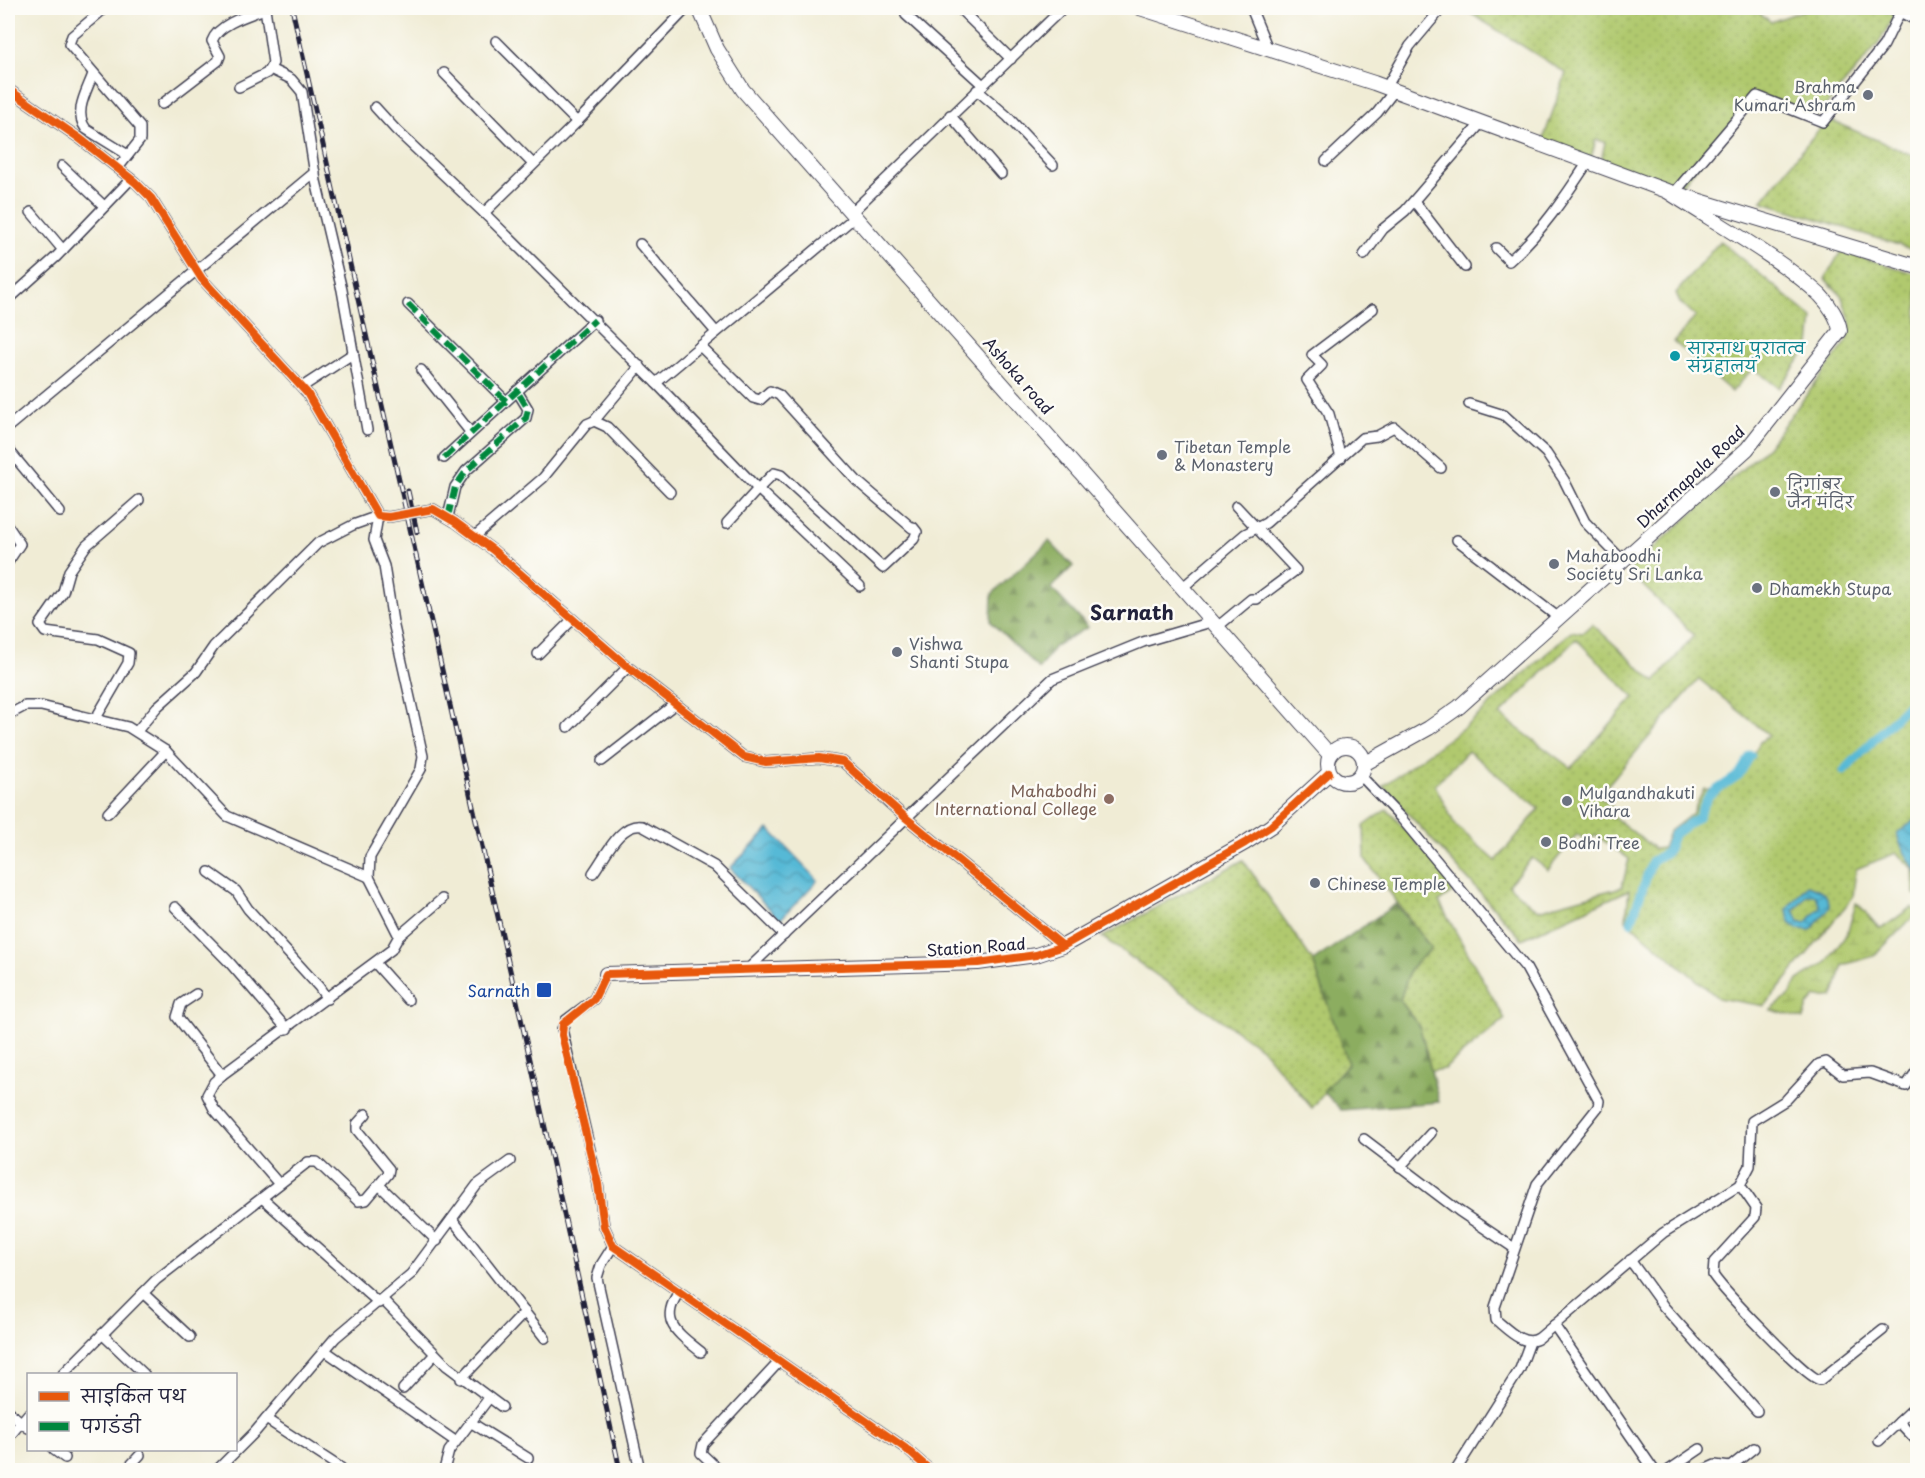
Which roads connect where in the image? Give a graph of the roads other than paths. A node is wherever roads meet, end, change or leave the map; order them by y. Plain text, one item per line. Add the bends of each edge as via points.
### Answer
1 (105, 8) edge
2 (265, 8) edge
3 (687, 8) edge
4 (699, 8) edge
5 (1063, 8) edge
6 (1140, 8) edge
7 (1251, 8) edge
8 (1442, 8) edge
9 (1891, 8) edge
10 (1901, 10) edge
11 (962, 11) dead end
12 (906, 15) dead end
13 (1917, 21) edge
14 (496, 41) dead end
15 (1268, 49) junction
16 (1011, 58) junction
17 (270, 69) junction
18 (444, 73) dead end
19 (93, 74) junction
20 (238, 87) dead end
21 (980, 87) junction
22 (8, 89) edge
23 (1390, 89) junction
24 (162, 104) dead end
25 (375, 107) dead end
26 (950, 115) junction
27 (578, 122) junction
28 (1481, 123) junction
29 (128, 155) junction
30 (1326, 161) dead end
31 (1588, 162) junction
32 (533, 164) junction
33 (1053, 165) dead end
34 (62, 166) dead end
35 (118, 168) junction
36 (315, 172) junction
37 (1002, 174) dead end
38 (131, 178) junction
39 (1670, 192) junction
40 (1414, 201) junction
41 (104, 206) junction
42 (31, 212) dead end
43 (484, 213) junction
44 (854, 214) junction
45 (640, 244) dead end
46 (1496, 248) dead end
47 (63, 250) junction
48 (1364, 255) dead end
49 (1465, 267) dead end
50 (1917, 267) edge
51 (195, 269) junction
52 (8, 300) edge
53 (408, 304) dead end
54 (1373, 309) dead end
55 (595, 320) junction
56 (716, 332) junction
57 (700, 346) junction
58 (354, 353) junction
59 (640, 366) junction
60 (421, 370) dead end
61 (656, 383) junction
62 (302, 387) junction
63 (517, 391) junction
64 (506, 401) junction
65 (1469, 404) dead end
66 (594, 420) junction
67 (8, 427) edge
68 (367, 430) dead end
69 (471, 433) junction
70 (8, 449) edge
71 (444, 458) dead end
72 (1341, 458) junction
73 (1441, 468) dead end
74 (758, 489) junction
75 (670, 492) dead end
76 (139, 500) dead end
77 (1236, 506) dead end
78 (60, 512) dead end
79 (378, 516) junction
80 (448, 517) junction
81 (727, 523) dead end
82 (8, 526) edge
83 (1257, 529) junction
84 (476, 536) junction
85 (1457, 540) dead end
86 (1623, 561) junction
87 (8, 562) edge
88 (860, 586) dead end
89 (1182, 588) junction
90 (1559, 618) junction
91 (572, 620) junction
92 (1214, 625) junction
93 (538, 654) dead end
94 (628, 667) junction
95 (675, 704) junction
96 (8, 715) edge
97 (96, 718) junction
98 (568, 727) dead end
99 (137, 731) junction
100 (166, 751) junction
101 (1330, 755) junction
102 (602, 760) dead end
103 (1362, 770) junction
104 (1329, 772) junction
105 (108, 813) dead end
106 (906, 818) junction
107 (209, 872) dead end
108 (593, 873) dead end
109 (369, 877) junction
110 (442, 899) dead end
111 (175, 908) dead end
112 (784, 935) junction
113 (399, 936) junction
114 (1063, 946) junction
115 (375, 963) junction
116 (748, 969) junction
117 (606, 974) joint
118 (196, 994) dead end
119 (327, 999) junction
120 (408, 1000) dead end
121 (287, 1029) junction
122 (1917, 1069) edge
123 (222, 1075) junction
124 (366, 1114) dead end
125 (1431, 1133) dead end
126 (1364, 1139) dead end
127 (510, 1161) dead end
128 (1400, 1167) junction
129 (279, 1184) junction
130 (379, 1185) junction
131 (1740, 1185) junction
132 (262, 1198) junction
133 (452, 1219) junction
134 (437, 1241) junction
135 (613, 1246) junction
136 (1514, 1248) junction
137 (1630, 1260) junction
138 (678, 1292) junction
139 (143, 1293) junction
140 (381, 1301) junction
141 (525, 1312) junction
142 (1554, 1325) junction
143 (1883, 1330) dead end
144 (102, 1334) junction
145 (190, 1337) dead end
146 (545, 1338) dead end
147 (1530, 1342) junction
148 (324, 1350) junction
149 (701, 1352) dead end
150 (435, 1354) junction
151 (779, 1362) junction
152 (64, 1373) edge
153 (143, 1373) edge
154 (461, 1379) junction
155 (403, 1389) dead end
156 (489, 1398) junction
157 (1917, 1404) edge
158 (502, 1407) dead end
159 (8, 1411) edge
160 (1757, 1412) dead end
161 (266, 1419) junction
162 (470, 1422) junction
163 (1899, 1422) junction
164 (25, 1425) edge
165 (8, 1438) edge
166 (455, 1441) junction
167 (1879, 1441) dead end
168 (1917, 1442) edge
169 (1754, 1448) dead end
170 (237, 1449) edge
171 (1700, 1449) dead end
172 (56, 1451) edge
173 (235, 1451) edge
174 (140, 1455) dead end
175 (65, 1458) dead end
176 (528, 1458) dead end
177 (341, 1468) dead end
178 (126, 1470) edge
179 (217, 1470) edge
180 (444, 1470) edge
181 (640, 1470) edge
182 (719, 1470) edge
183 (930, 1470) edge
184 (1456, 1470) edge
185 (1654, 1470) edge
186 (1669, 1470) edge
187 (1704, 1470) edge

1 - 19 street via 72,36 69,44
2 - 17 street via 273,63
2 - 24 street via 216,34 212,41 220,56 218,61
3 - 27 street
4 - 44 street, Ashoka road via 732,77
5 - 16 street
6 - 15 street
7 - 15 street
8 - 23 street via 1410,46
9 - 10 street
10 - 13 street
10 - 39 street via 1884,45 1823,122 1757,96
11 - 16 street
12 - 21 street
14 - 27 street
15 - 23 street
16 - 21 street
17 - 20 street
17 - 36 street via 291,79 302,92
18 - 32 street
19 - 29 street via 140,128 142,136
19 - 29 street via 80,111 81,122
21 - 26 street
21 - 33 street
22 - 35 street
23 - 28 street
23 - 30 street via 1377,113
25 - 43 street
26 - 37 street
26 - 44 street
27 - 32 street
28 - 31 street
28 - 40 street
29 - 35 street
31 - 39 street
31 - 46 street via 1523,248 1509,261
32 - 43 street
34 - 41 street
35 - 38 street
36 - 51 street
36 - 58 street
38 - 41 street
38 - 51 street via 151,198
39 - 50 street
39 - 86 street, Dharmapala Road via 1822,296 1840,331 1747,449
40 - 48 street via 1383,229
40 - 49 street
41 - 47 street
42 - 47 street
43 - 55 street
44 - 56 street
44 - 89 street, Ashoka road
45 - 56 street
47 - 52 street
51 - 62 street via 224,306
51 - 67 street
53 - 64 street
54 - 72 street via 1312,355 1322,365 1307,380 1329,414
55 - 59 street
55 - 63 street
56 - 57 street
57 - 61 street
57 - 74 street via 753,398 760,400 770,391 779,395 857,482 917,532 883,568 781,475 774,473
58 - 62 street
58 - 68 street
59 - 61 street
59 - 66 street
60 - 69 street
61 - 74 street
62 - 79 street via 317,406
63 - 64 street
63 - 80 street via 528,409 526,418 466,471 455,487
64 - 69 street
65 - 86 street via 1504,415 1546,453 1585,522
66 - 75 street via 607,427
66 - 84 street via 543,478
69 - 71 street
70 - 78 street
72 - 73 street via 1362,438 1394,427
72 - 83 street
74 - 81 street
74 - 88 street
76 - 97 street via 86,546 69,571 63,592 40,625 45,632 98,639 129,653 128,663
77 - 83 street
79 - 80 street via 433,509
79 - 99 street via 318,543 214,646 196,672
79 - 109 street via 374,540 384,566 423,764 370,857
80 - 84 street
82 - 87 street via 20,544
83 - 89 street via 1245,534
83 - 92 street via 1296,570
84 - 91 street
85 - 90 street
86 - 90 street, Dharmapala Road
89 - 92 street, Ashoka road
90 - 103 street, Dharmapala Road via 1446,717
91 - 93 street
91 - 94 street
92 - 101 street, Ashoka road
92 - 106 street via 1143,642 1052,680
94 - 95 street
94 - 98 street
95 - 102 street
95 - 106 street via 734,751 755,761 819,758 843,762
96 - 97 street via 32,705
97 - 99 street
99 - 100 street
100 - 105 street
100 - 109 street via 227,816
101 - 103 street via 1338,747 1350,746 1360,753
101 - 104 street
103 - 104 street via 1344,783
103 - 136 street via 1526,968 1599,1101 1537,1184
104 - 114 street, Station Road via 1270,826 1245,843
106 - 112 street
106 - 114 street
107 - 119 street via 236,891
108 - 112 street via 624,830 632,825 642,826 714,866
109 - 113 street
110 - 113 street
111 - 121 street via 230,963
112 - 116 street
113 - 115 street via 391,950
114 - 116 street, Station Road via 1036,955 978,963
115 - 119 street
115 - 120 street
116 - 117 street, Station Road
117 - 135 street via 594,999 566,1020 562,1029 604,1226
118 - 123 street via 181,1005 177,1017
119 - 121 street
121 - 123 street
122 - 131 street via 1906,1086 1870,1073 1844,1075 1827,1062 1819,1064 1786,1100 1752,1121 1750,1166
123 - 129 street via 209,1089 209,1102
124 - 130 street via 357,1130 389,1169
125 - 128 street
126 - 128 street
127 - 133 street via 477,1185
128 - 136 street
129 - 130 street via 314,1160 360,1202
129 - 132 street
130 - 134 street
131 - 137 street via 1663,1233
131 - 143 street via 1756,1208 1755,1217 1714,1262 1713,1275 1796,1363 1820,1380
132 - 139 street
132 - 140 street
133 - 134 street
133 - 141 street
134 - 140 street via 411,1274
135 - 138 street
135 - 181 street via 597,1278
136 - 147 street via 1494,1313 1500,1324
137 - 142 street
137 - 160 street via 1664,1307
138 - 149 street via 669,1309 670,1321
138 - 151 street
139 - 144 street
139 - 145 street
140 - 148 street via 353,1321
140 - 150 street
141 - 146 street
141 - 154 street
142 - 147 street
142 - 185 street
144 - 152 street
144 - 153 street
147 - 184 street via 1520,1369
148 - 161 street
148 - 166 street
150 - 154 street
150 - 155 street
151 - 182 street via 703,1444 701,1453
151 - 183 street via 905,1448
154 - 156 street
156 - 158 street
156 - 162 street
157 - 163 street
159 - 164 street
161 - 170 street
161 - 177 street
162 - 166 street
162 - 176 street
163 - 167 street
163 - 168 street
164 - 165 street
166 - 180 street
169 - 187 street via 1730,1467 1714,1465
171 - 186 street
172 - 175 street
173 - 179 street
174 - 178 street

